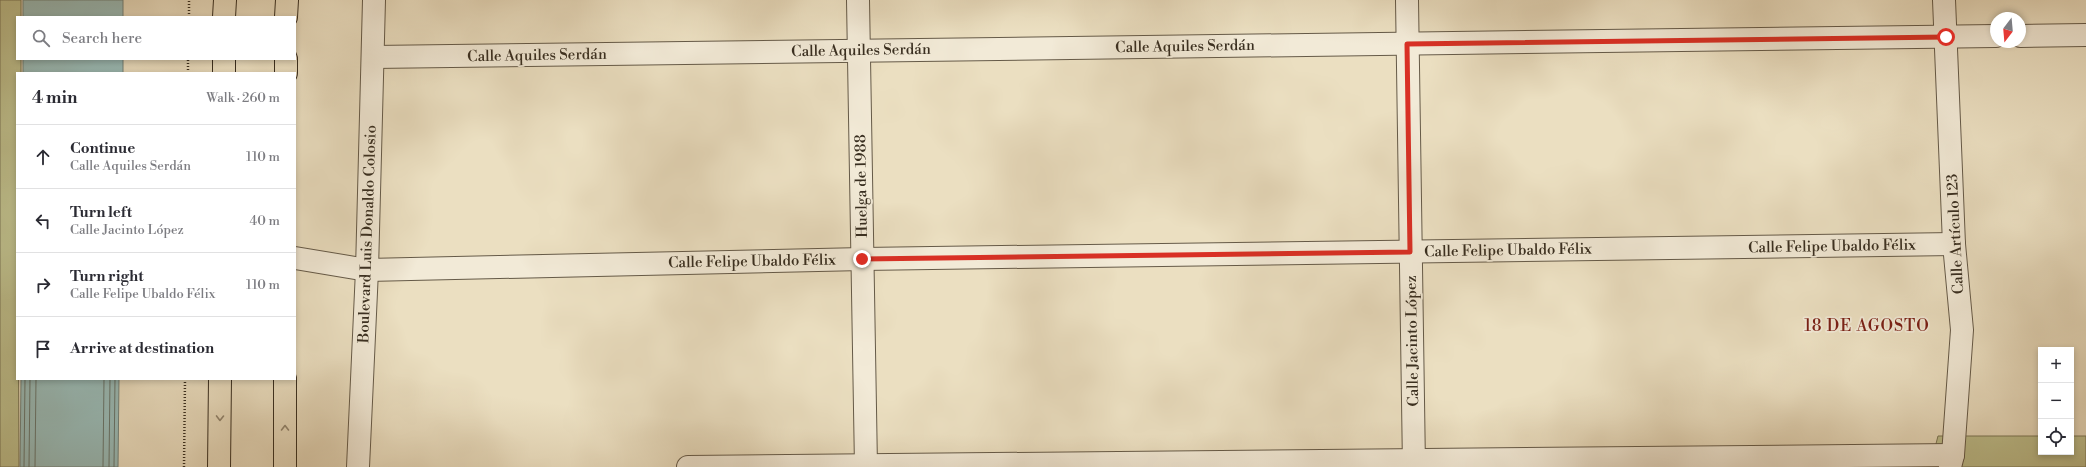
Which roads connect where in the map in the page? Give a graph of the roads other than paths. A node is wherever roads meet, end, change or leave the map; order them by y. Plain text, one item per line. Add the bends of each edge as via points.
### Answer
1 (225, 0) edge
2 (286, 0) edge
3 (374, 0) edge
4 (858, 0) edge
5 (1406, 0) edge
6 (1944, 0) edge
7 (224, 16) edge
8 (286, 16) edge
9 (2086, 35) edge
10 (1990, 36) edge
11 (2026, 36) edge
12 (1946, 37) junction
13 (1407, 44) junction
14 (859, 50) junction
15 (373, 57) junction
16 (224, 60) edge
17 (286, 60) edge
18 (224, 72) edge
19 (286, 72) edge
20 (1954, 244) junction
21 (1410, 252) junction
22 (296, 258) edge
23 (862, 259) junction
24 (367, 270) junction
25 (220, 380) edge
26 (285, 380) edge
27 (1952, 461) edge
28 (1414, 464) edge
29 (866, 466) edge
30 (219, 467) edge
31 (285, 467) edge
32 (358, 467) edge
33 (688, 467) edge

1 - 7 main road
2 - 8 main road
3 - 15 street, Boulevard Luis Donaldo Colosio
4 - 14 street, Huelga de 1988
5 - 13 street, Calle Jacinto López
6 - 12 street, Calle Artículo 123
9 - 11 street
10 - 12 street, Calle Aquiles Serdán
12 - 13 street, Calle Aquiles Serdán
12 - 20 street, Calle Artículo 123
13 - 14 street, Calle Aquiles Serdán
13 - 21 street, Calle Jacinto López
14 - 15 street, Calle Aquiles Serdán
14 - 23 street, Huelga de 1988
15 - 24 street, Boulevard Luis Donaldo Colosio
16 - 18 main road
17 - 19 main road
20 - 21 street, Calle Felipe Ubaldo Félix
20 - 27 street, Calle Artículo 123 via 1962,330
21 - 23 street, Calle Felipe Ubaldo Félix
21 - 28 street, Calle Jacinto López
22 - 24 street, Calle Felipe Ubaldo Félix
23 - 24 street, Calle Felipe Ubaldo Félix
23 - 29 street, Huelga de 1988
24 - 32 street, Boulevard Luis Donaldo Colosio
25 -> 30 main road
31 -> 26 main road
27 - 28 street
28 - 29 street
29 - 33 street

